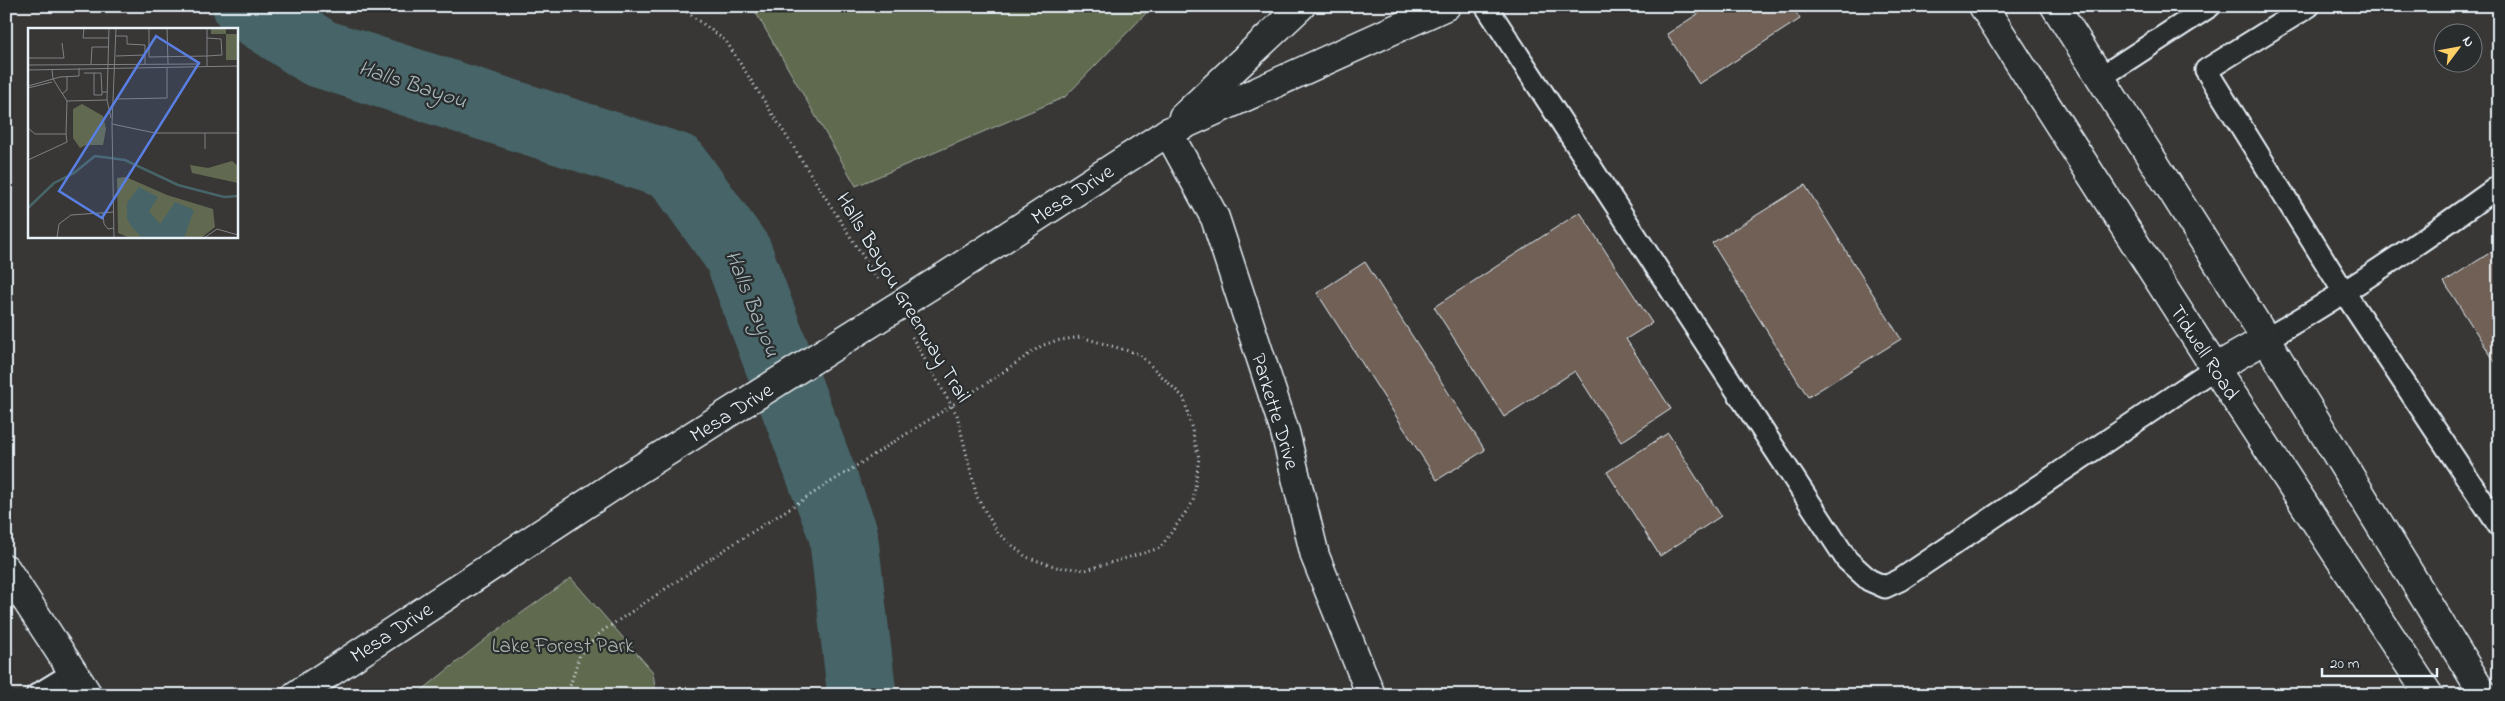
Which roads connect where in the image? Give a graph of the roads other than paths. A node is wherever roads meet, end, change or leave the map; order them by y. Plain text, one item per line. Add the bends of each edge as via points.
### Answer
1 (1301, 6) edge
2 (1446, 6) edge
3 (1486, 6) edge
4 (1984, 6) edge
5 (2056, 6) edge
6 (2309, 6) edge
7 (2202, 8) edge
8 (2101, 77) junction
9 (1168, 132) junction
10 (2499, 186) edge
11 (2344, 292) junction
12 (2266, 339) junction
13 (2215, 368) junction
14 (2499, 526) edge
15 (6, 569) edge
16 (73, 672) junction
17 (38, 695) edge
18 (88, 695) edge
19 (296, 695) edge
20 (1371, 695) edge
21 (2429, 695) edge
22 (2484, 695) edge

1 - 9 main road, Mesa Drive
2 - 9 main road, Mesa Drive
3 - 13 lane via 1847,560 1869,580 1885,587 1900,580
4 - 13 main road, Tidwell Road
5 - 8 main road
6 - 11 lane via 2206,70
7 - 8 lane
8 - 12 main road
9 - 19 main road, Mesa Drive, bridge via 627,477
9 - 20 main road, Parkette Drive via 1215,218 1285,432 1314,556
10 - 11 lane
11 - 12 lane
11 - 14 lane
12 - 13 main road
12 - 22 main road
13 - 21 main road, Tidwell Road
15 - 16 main road
16 - 17 lane
16 - 18 main road

